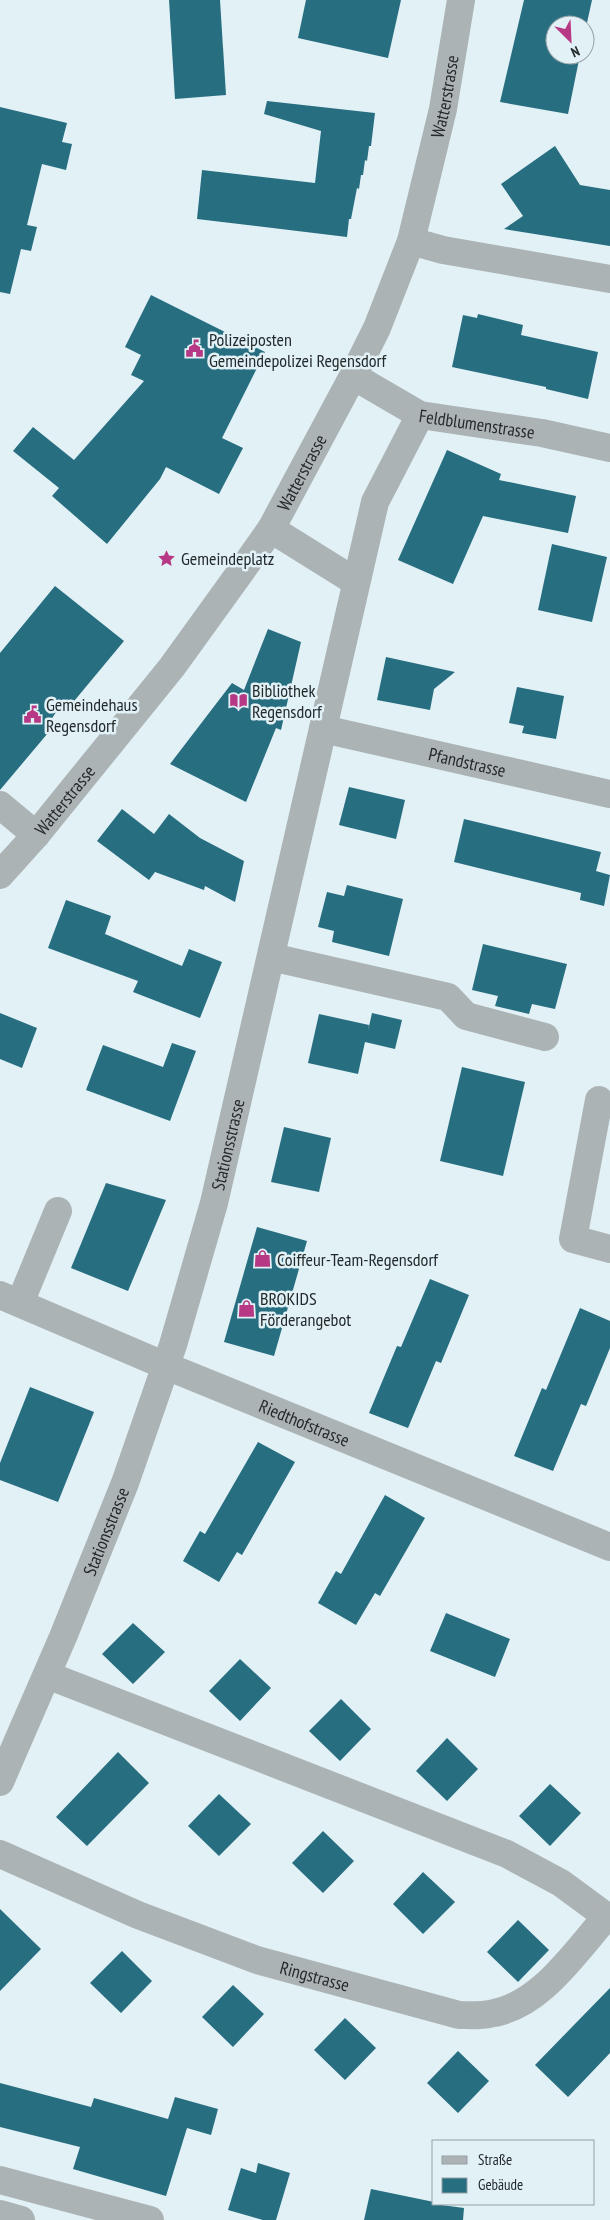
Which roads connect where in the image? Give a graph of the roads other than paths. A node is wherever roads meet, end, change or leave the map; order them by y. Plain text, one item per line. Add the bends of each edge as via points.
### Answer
1 (461, 0) edge
2 (411, 241) junction
3 (610, 279) edge
4 (354, 376) junction
5 (420, 416) junction
6 (610, 448) edge
7 (270, 529) junction
8 (356, 582) junction
9 (323, 729) junction
10 (610, 794) edge
11 (0, 805) edge
12 (36, 835) junction
13 (0, 875) edge
14 (271, 957) junction
15 (545, 1037) dead end
16 (599, 1100) dead end
17 (58, 1212) dead end
18 (610, 1249) edge
19 (10, 1299) edge
20 (166, 1366) junction
21 (610, 1547) edge
22 (47, 1675) junction
23 (0, 1782) edge
24 (0, 1854) edge
25 (608, 1917) edge
26 (0, 2180) edge
27 (0, 2214) edge
28 (21, 2220) edge
29 (150, 2220) edge

1 - 2 street, Watterstrasse via 443,109
2 - 3 street via 443,250
2 - 4 street, Watterstrasse via 377,328
4 - 5 street, Feldblumenstrasse
4 - 7 street, Watterstrasse
5 - 6 street, Feldblumenstrasse via 542,433
5 - 8 street, Stationsstrasse via 375,502
7 - 8 street
7 - 12 street, Watterstrasse via 172,667
8 - 9 street, Stationsstrasse
9 - 10 street, Pfandstrasse
9 - 14 street, Stationsstrasse
11 - 12 street
12 - 13 street, Watterstrasse
14 - 15 street via 448,997 466,1016
14 - 20 street, Stationsstrasse via 214,1203
16 - 18 street via 573,1239
17 - 19 street
19 - 20 street, Riedthofstrasse
20 - 21 street, Riedthofstrasse
20 - 22 street, Stationsstrasse via 125,1483
22 - 23 street, Stationsstrasse
22 - 25 street, Ringstrasse via 507,1854 561,1883
24 - 25 street, Ringstrasse via 138,1915 257,1960 459,2015 490,2014 515,2006 541,1991
26 - 29 street
27 - 28 street

